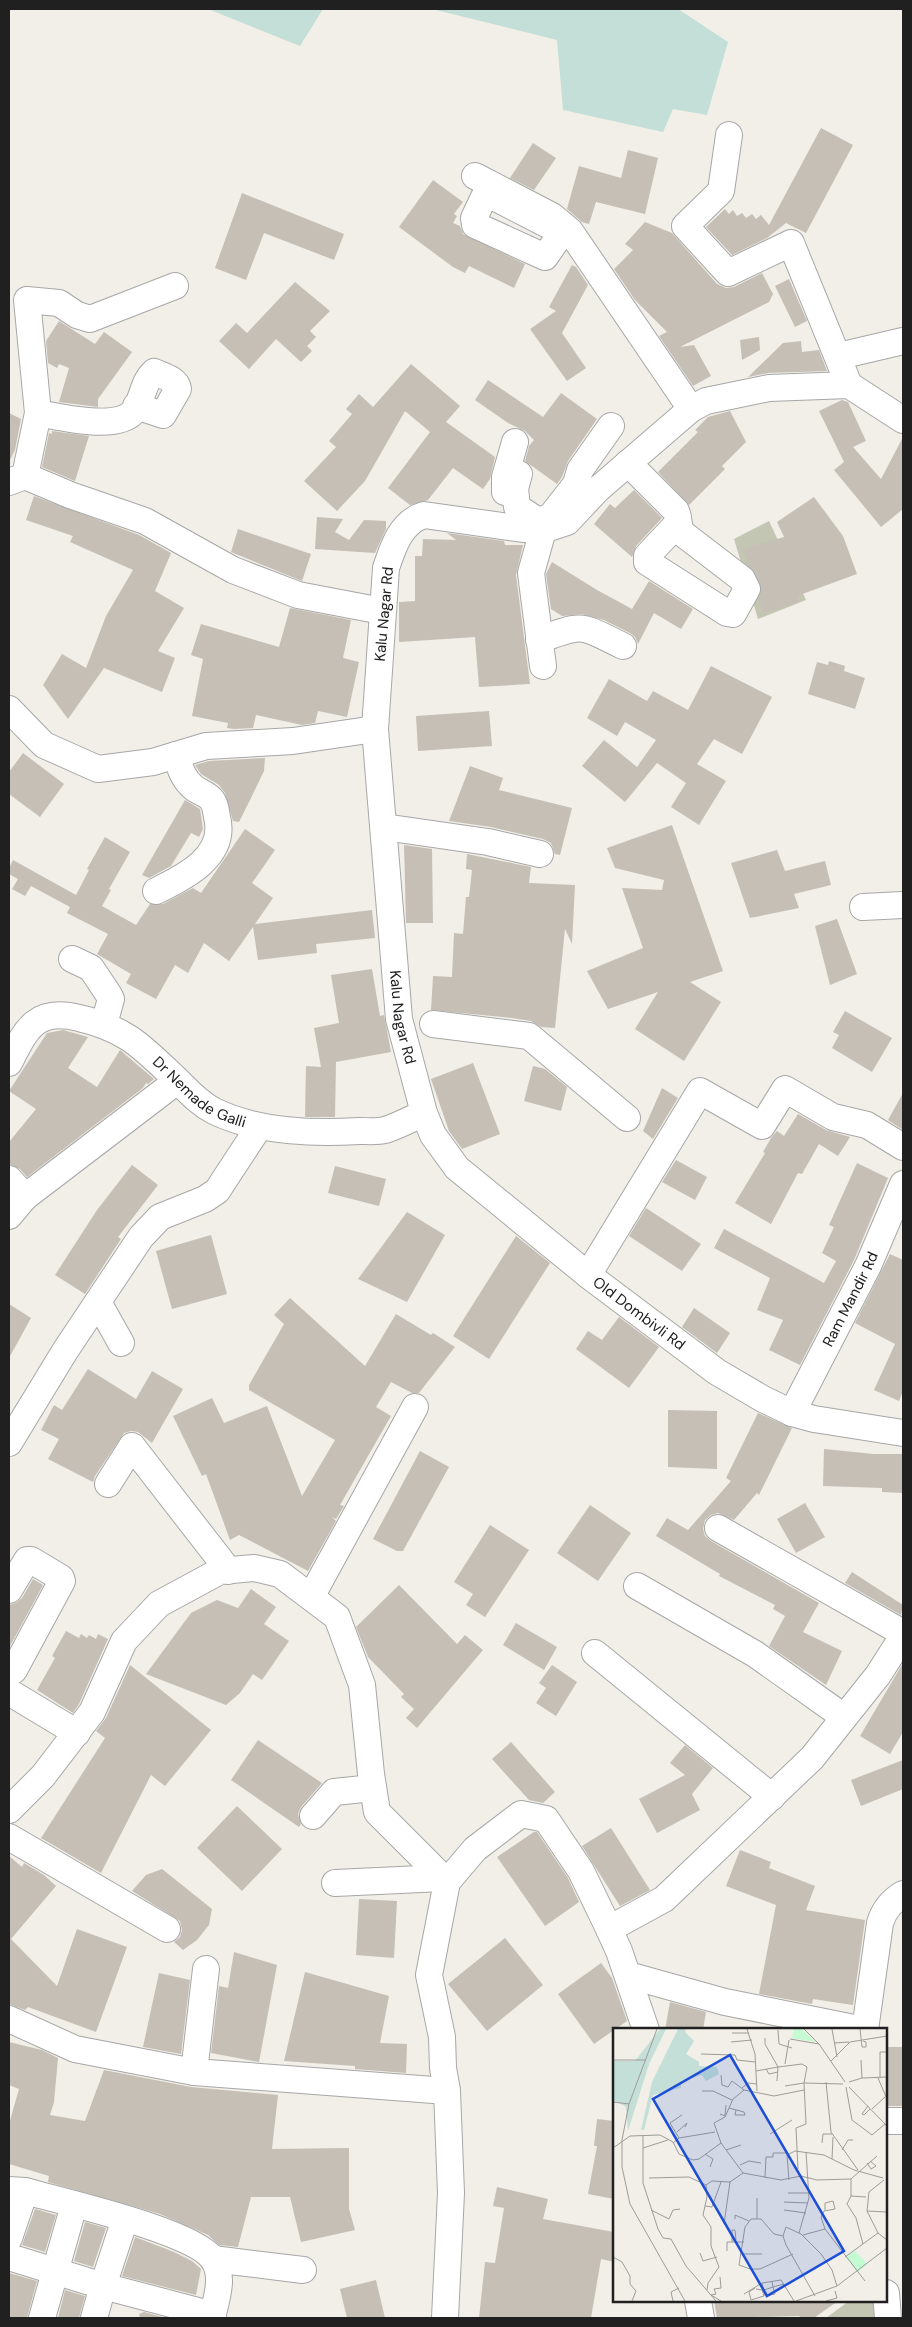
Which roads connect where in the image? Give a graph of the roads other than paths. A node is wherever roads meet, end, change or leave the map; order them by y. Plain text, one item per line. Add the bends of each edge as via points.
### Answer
1 (729, 135) dead end
2 (475, 176) dead end
3 (175, 286) dead end
4 (18, 301) edge
5 (903, 341) edge
6 (838, 356) junction
7 (849, 385) junction
8 (136, 406) dead end
9 (691, 410) junction
10 (38, 414) junction
11 (903, 420) edge
12 (611, 426) dead end
13 (515, 442) dead end
14 (628, 463) junction
15 (519, 474) dead end
16 (583, 478) junction
17 (17, 479) edge
18 (678, 523) dead end
19 (507, 527) junction
20 (543, 530) junction
21 (382, 611) junction
22 (539, 640) junction
23 (623, 646) dead end
24 (543, 666) dead end
25 (9, 709) edge
26 (375, 729) junction
27 (176, 755) junction
28 (384, 827) junction
29 (540, 854) dead end
30 (156, 891) dead end
31 (903, 905) edge
32 (863, 907) dead end
33 (72, 959) dead end
34 (104, 1024) junction
35 (400, 1026) junction
36 (17, 1027) edge
37 (9, 1063) edge
38 (177, 1081) junction
39 (424, 1113) junction
40 (627, 1118) dead end
41 (259, 1127) junction
42 (903, 1147) edge
43 (903, 1184) edge
44 (14, 1197) edge
45 (588, 1275) junction
46 (98, 1302) junction
47 (120, 1343) dead end
48 (415, 1407) dead end
49 (792, 1412) junction
50 (903, 1433) edge
51 (9, 1443) edge
52 (108, 1484) dead end
53 (718, 1528) dead end
54 (228, 1571) junction
55 (637, 1586) dead end
56 (9, 1590) edge
57 (311, 1597) junction
58 (903, 1635) edge
59 (595, 1653) dead end
60 (9, 1673) edge
61 (9, 1692) edge
62 (844, 1717) junction
63 (77, 1732) junction
64 (373, 1788) junction
65 (772, 1797) junction
66 (9, 1810) edge
67 (313, 1816) dead end
68 (9, 1836) edge
69 (445, 1880) junction
70 (335, 1883) dead end
71 (903, 1894) edge
72 (167, 1929) dead end
73 (609, 1930) junction
74 (206, 1969) dead end
75 (628, 1975) junction
76 (9, 2019) edge
77 (645, 2028) edge
78 (855, 2028) edge
79 (865, 2028) edge
80 (194, 2072) junction
81 (447, 2091) junction
82 (887, 2121) edge
83 (903, 2121) edge
84 (17, 2190) edge
85 (74, 2205) junction
86 (125, 2219) junction
87 (9, 2238) edge
88 (9, 2257) edge
89 (213, 2259) junction
90 (303, 2270) dead end
91 (56, 2271) junction
92 (103, 2286) junction
93 (698, 2302) edge
94 (887, 2302) edge
95 (212, 2317) edge
96 (42, 2318) edge
97 (94, 2318) edge
98 (445, 2318) edge
99 (701, 2318) edge
100 (888, 2318) edge

1 - 6 street via 721,191 685,226 728,273 791,243
2 - 9 street via 496,192 552,216 570,231
3 - 4 street via 90,319 59,303
4 - 10 street
5 - 6 street
6 - 7 street
7 - 9 street, Kalu Nagar Rd via 769,388 706,401
7 - 11 street
8 - 10 street via 128,416 100,423
9 - 14 street, Kalu Nagar Rd
10 - 17 street
12 - 16 street
13 - 19 street via 505,477
14 - 16 street, Kalu Nagar Rd
14 - 18 street via 676,511
15 - 16 street via 515,489 517,507 535,519 543,520 551,516
16 - 20 street, Kalu Nagar Rd via 567,522
17 - 21 street via 145,521 233,570 298,595
19 - 20 street, Kalu Nagar Rd
19 - 21 street, Kalu Nagar Rd via 424,515 407,523 386,568
20 - 22 street via 530,573
21 - 26 street, Kalu Nagar Rd
22 - 23 street via 570,628 585,627
22 - 24 street
25 - 27 street via 44,745 98,769 153,762
26 - 27 street via 293,741 206,746
26 - 28 street, Kalu Nagar Rd
27 - 30 street via 184,779 214,804 219,824 218,837 198,867
28 - 29 street via 488,842
28 - 35 street, Kalu Nagar Rd
31 - 32 street
33 - 34 street via 91,968 111,999
34 - 36 street, Dr Nemade Galli via 66,1015 50,1016
34 - 38 street, Dr Nemade Galli via 137,1043
35 - 39 street, Kalu Nagar Rd
35 - 40 street via 424,1029 433,1024 529,1036
36 - 37 street, Dr Nemade Galli
38 - 41 street, Dr Nemade Galli via 198,1102 214,1111
38 - 44 street
39 - 41 street, Dr Nemade Galli via 385,1130 337,1133
39 - 45 street, Old Dombivli Rd via 433,1135 457,1168
41 - 46 street via 218,1191 160,1217 142,1237
42 - 45 street via 867,1124 833,1117 785,1089 762,1126 700,1091
43 - 49 street, Ram Mandir Rd via 868,1266
45 - 49 street, Old Dombivli Rd via 717,1372
46 - 47 street
46 - 51 street
48 - 57 street
49 - 50 street, Old Dombivli Rd via 814,1419
52 - 54 street via 132,1446
53 - 58 street
54 - 57 street via 254,1568 280,1574
54 - 63 street via 220,1572 159,1604 124,1641 92,1712
55 - 62 street via 755,1654
56 - 60 street via 28,1560 62,1581 14,1670
57 - 64 street via 337,1617 362,1685
58 - 62 street via 878,1675
59 - 65 street
61 - 63 street
62 - 65 street via 812,1758
63 - 66 street via 43,1776
64 - 67 street via 334,1792
64 - 69 street via 377,1812
65 - 73 street via 664,1899
68 - 72 street
69 - 70 street
69 - 73 street via 475,1849 521,1814 546,1819 581,1871
69 - 81 street via 429,1975 442,2037
71 - 79 street via 890,1905 880,1923
73 - 75 street
74 - 80 street
75 - 77 street
75 - 78 street via 725,2002
76 - 80 street via 74,2049
80 - 81 street
81 - 98 street via 451,2193
82 - 83 street
84 - 85 street
84 - 87 street
85 - 86 street
85 - 91 street
86 - 89 street via 180,2237
86 - 92 street
88 - 91 street
89 - 90 street
89 - 95 street via 220,2277
91 - 92 street
91 - 96 street
92 - 95 street
92 - 97 street
93 - 99 street
94 - 100 street

